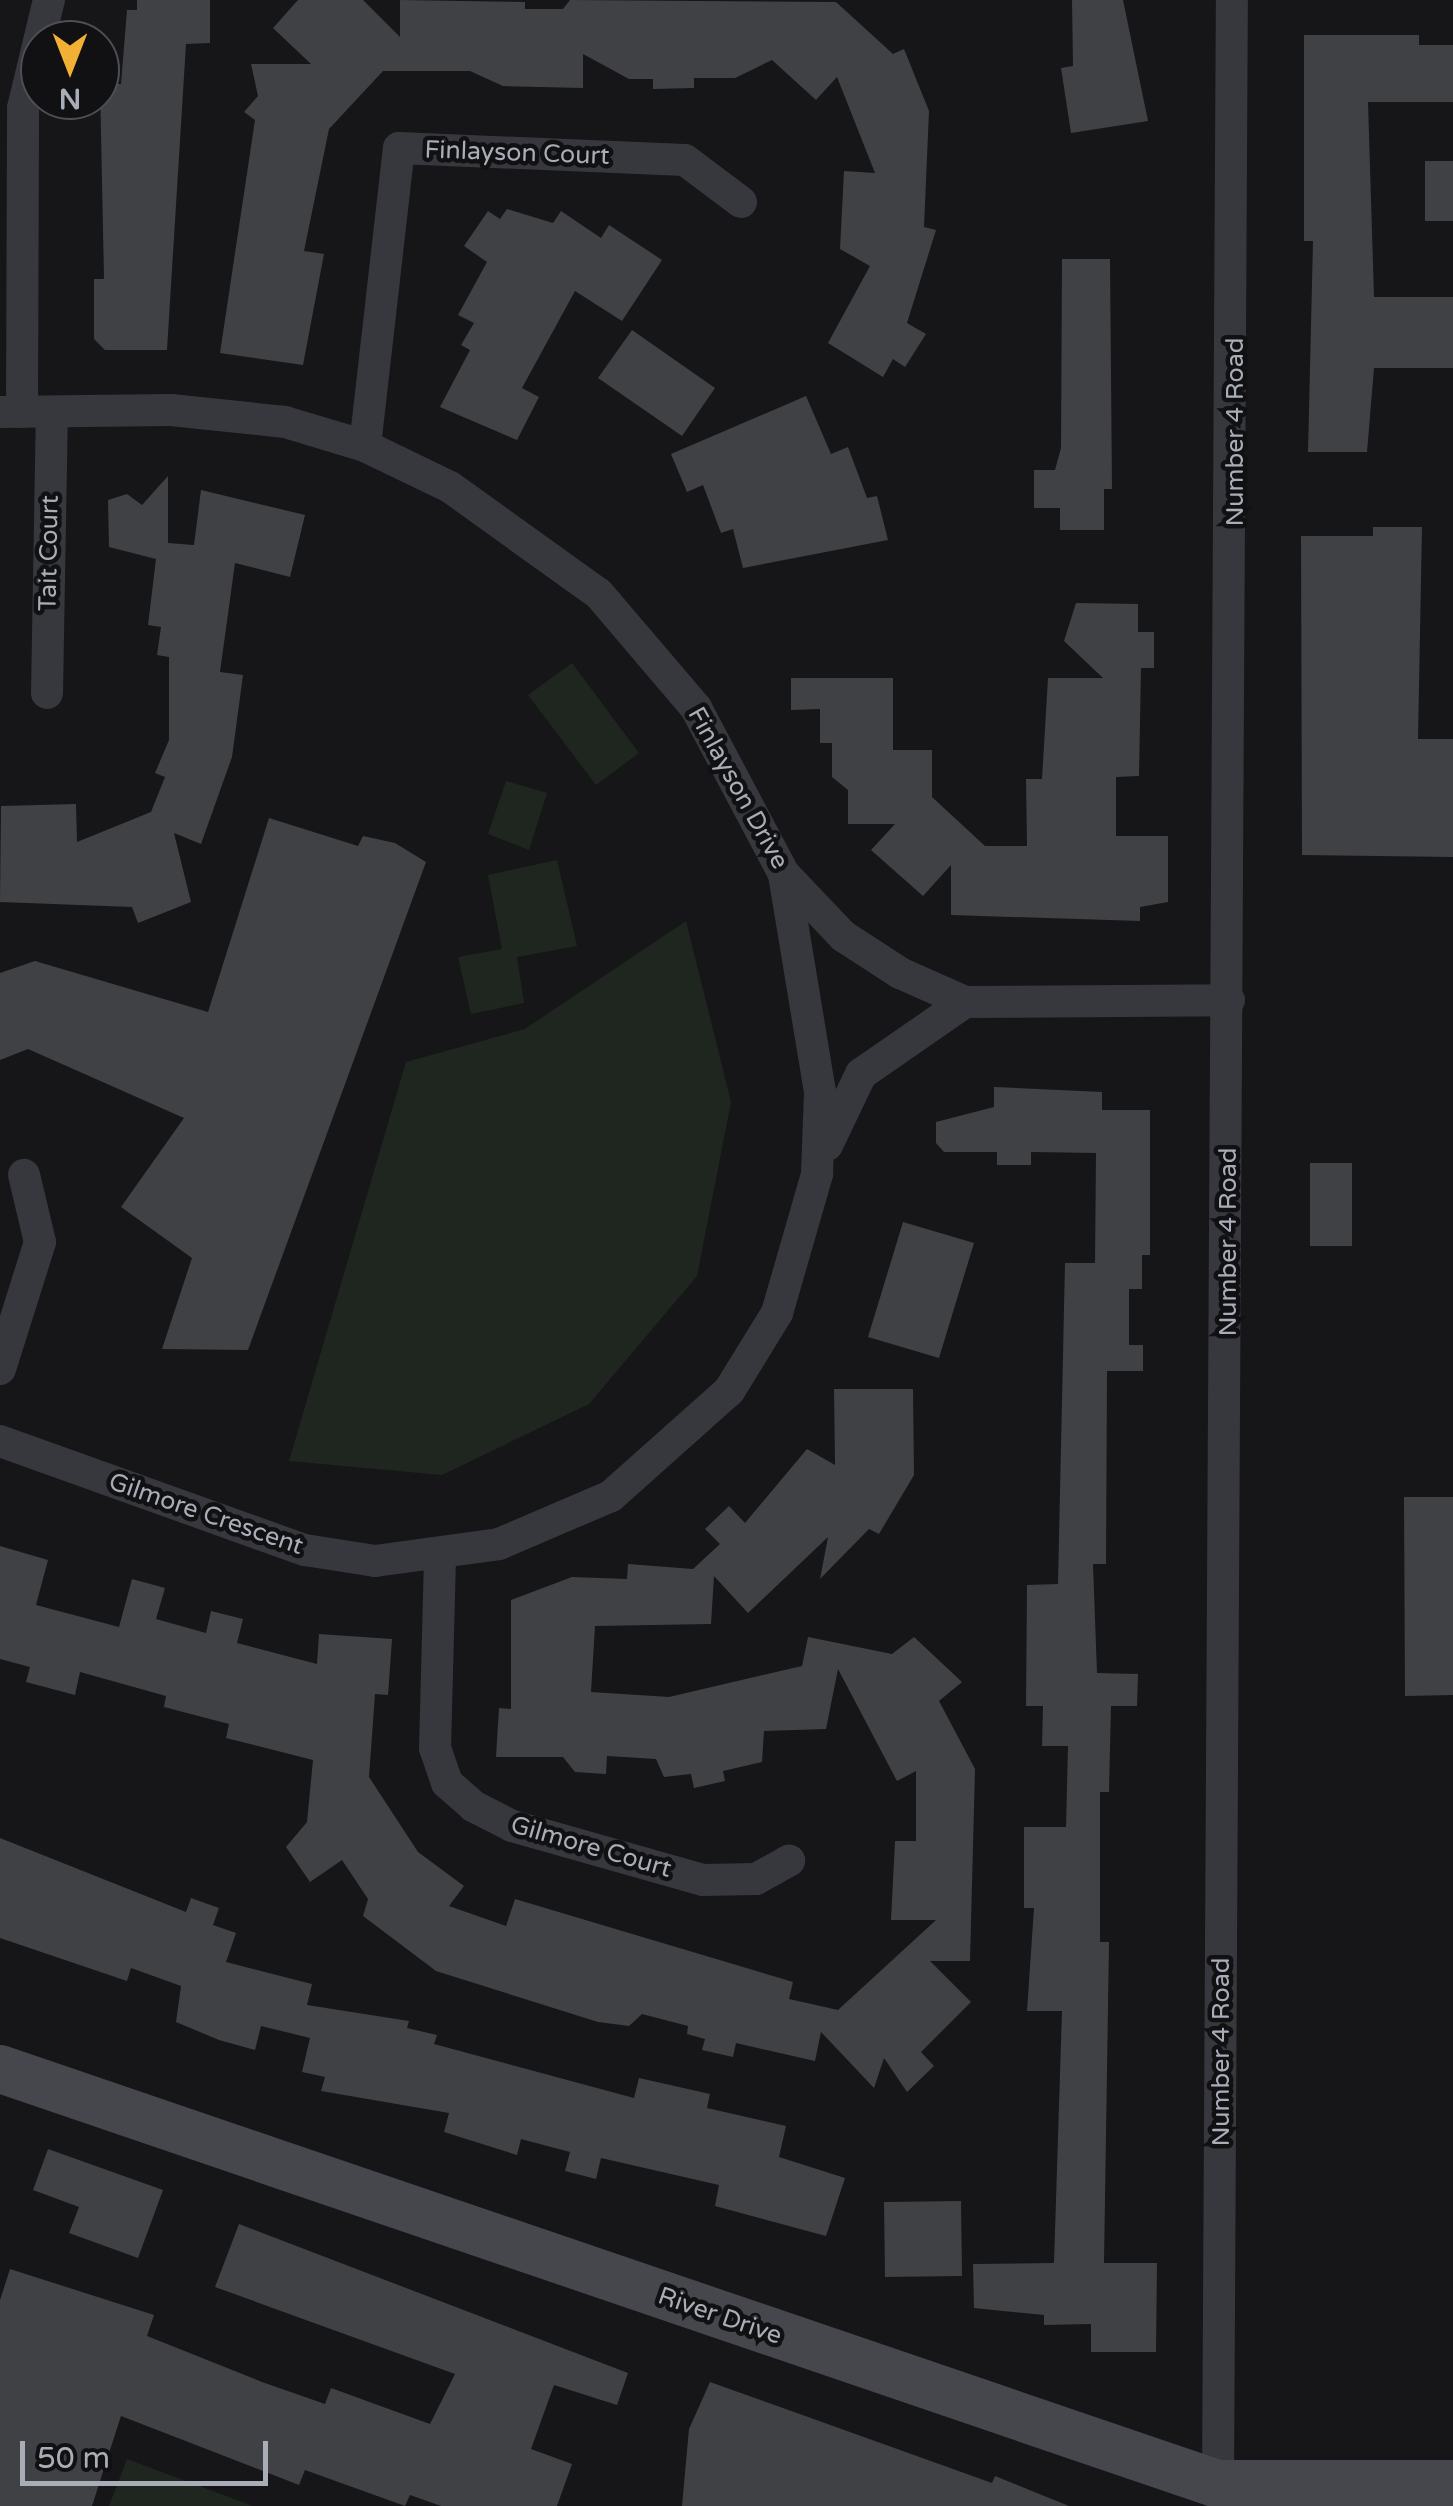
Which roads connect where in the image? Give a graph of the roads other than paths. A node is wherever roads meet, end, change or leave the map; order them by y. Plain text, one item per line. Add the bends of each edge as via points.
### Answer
1 (49, 0) edge
2 (1232, 0) edge
3 (740, 202) dead end
4 (24, 412) edge
5 (365, 446) junction
6 (47, 693) dead end
7 (784, 874) junction
8 (1230, 1000) junction
9 (965, 1002) junction
10 (817, 1174) junction
11 (24, 1175) dead end
12 (0, 1368) edge
13 (0, 1441) edge
14 (440, 1558) junction
15 (789, 1861) dead end
16 (0, 2069) edge
17 (1218, 2484) junction
18 (1453, 2484) edge

1 - 4 street, Tait Court via 23,108
2 - 8 street, Number 4 Road
3 - 5 street, Finlayson Court via 685,160 399,148
4 - 5 street, Finlayson Drive via 171,410 285,422
4 - 6 street, Tait Court
5 - 7 street, Finlayson Drive via 450,488 599,594 696,708
7 - 9 street, Finlayson Drive via 844,936
7 - 10 street, Gilmore Crescent via 818,1076
8 - 9 street, Finlayson Drive
8 - 17 street, Number 4 Road
9 - 10 street, Gilmore Crescent via 861,1074
10 - 14 street, Gilmore Crescent via 777,1312 729,1391 678,1444 554,1526
11 - 12 street via 40,1242
13 - 14 street, Gilmore Crescent via 304,1550
14 - 15 street, Gilmore Court via 435,1748 447,1784 512,1826 703,1880 756,1879
16 - 17 street, River Drive
17 - 18 street, River Drive

